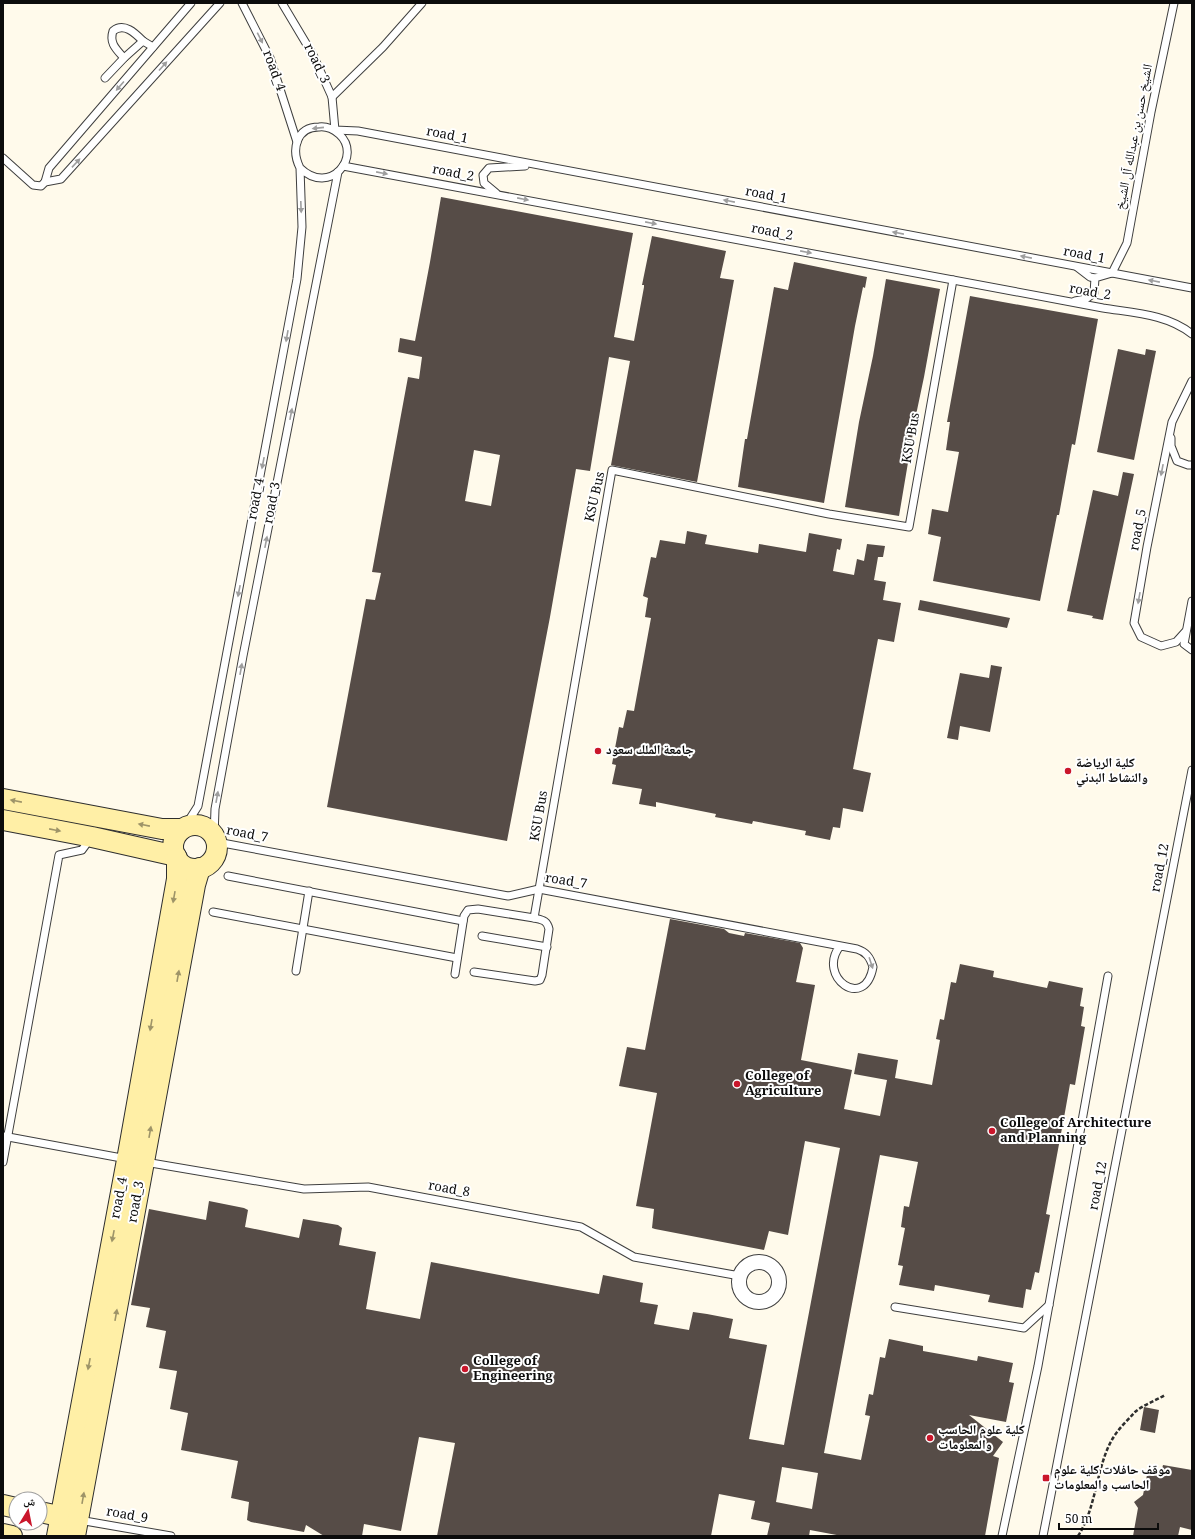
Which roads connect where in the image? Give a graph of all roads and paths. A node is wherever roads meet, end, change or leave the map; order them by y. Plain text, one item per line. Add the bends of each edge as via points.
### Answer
1 (190, 3) edge
2 (220, 3) edge
3 (242, 3) edge
4 (282, 3) edge
5 (422, 3) edge
6 (1174, 3) edge
7 (143, 41) junction
8 (153, 47) junction
9 (124, 58) junction
10 (105, 78) dead end
11 (332, 97) junction
12 (335, 130) junction
13 (297, 142) junction
14 (3, 158) edge
15 (538, 165) junction
16 (343, 166) junction
17 (300, 168) junction
18 (338, 172) junction
19 (44, 182) junction
20 (498, 195) junction
21 (1075, 266) junction
22 (1112, 273) junction
23 (1095, 278) junction
24 (953, 280) junction
25 (1192, 288) edge
26 (1071, 302) junction
27 (1192, 334) edge
28 (1192, 381) edge
29 (1172, 422) junction
30 (1192, 465) edge
31 (1192, 601) edge
32 (1186, 632) junction
33 (1192, 650) edge
34 (1192, 770) edge
35 (3, 799) edge
36 (3, 820) edge
37 (186, 827) junction
38 (92, 837) junction
39 (216, 839) junction
40 (177, 857) junction
41 (200, 868) junction
42 (228, 876) dead end
43 (539, 889) junction
44 (309, 892) junction
45 (213, 912) dead end
46 (534, 918) junction
47 (463, 921) junction
48 (302, 929) junction
49 (482, 936) dead end
50 (840, 946) junction
51 (547, 947) junction
52 (457, 958) junction
53 (296, 971) dead end
54 (474, 972) dead end
55 (455, 974) dead end
56 (1108, 976) dead end
57 (5, 1136) edge
58 (136, 1161) junction
59 (3, 1162) edge
60 (740, 1276) dead end
61 (1049, 1305) junction
62 (895, 1307) dead end
63 (1164, 1395) dead end
64 (48, 1515) edge
65 (72, 1524) edge
66 (127, 1528) junction
67 (3, 1534) edge
68 (12, 1536) edge
69 (57, 1536) edge
70 (126, 1536) edge
71 (171, 1536) edge
72 (1002, 1536) edge
73 (1043, 1536) edge
74 (1078, 1536) edge

1 - 8 lane
19 -> 2 lane via 61,179
3 -> 13 lane, road_4 via 270,58
4 - 11 lane, road_3 via 313,55
5 - 11 lane via 383,47
6 - 22 lane, الشيخ حسن بن عبدالله آل الشيخ via 1126,243
7 - 8 lane
7 - 9 lane
7 - 9 lane via 127,28 113,31 113,46
8 -> 19 lane via 49,168
9 - 10 lane
11 - 12 lane, road_3
12 -> 13 lane via 318,126 302,134
12 - 15 lane, road_1
12 - 16 lane via 345,142 347,150
13 - 17 lane via 296,160
14 - 19 lane via 33,185 41,186
15 - 20 lane via 489,168 483,175 484,183
21 -> 15 lane, road_1
16 - 18 lane
16 -> 20 lane, road_2
17 - 18 lane via 314,178 324,178
17 -> 37 lane, road_4 via 302,227 297,279 198,806
39 -> 18 lane, road_3 via 215,809
20 -> 24 lane, road_2
21 - 22 lane, road_1
21 - 23 lane
22 - 23 lane
25 -> 22 lane, road_1
23 - 26 lane via 1094,293
24 - 26 lane, road_2
24 - 43 lane, KSU Bus via 909,527 829,514 612,470
26 - 27 lane, road_2 via 1156,316 1182,326
28 - 29 lane, road_5
29 - 30 lane via 1171,446 1178,461 1188,466
29 -> 32 lane, road_5 via 1134,623 1141,637 1161,646 1176,642
31 - 32 lane
32 - 33 lane via 1184,644
34 - 73 lane, road_12
37 -> 35 street via 162,829
36 -> 38 street
37 - 39 street via 204,827
37 - 40 street via 175,840
38 - 40 street
38 - 57 lane via 82,850 59,855
39 - 41 street via 215,855
39 - 43 lane, road_7 via 508,896
40 - 41 street via 187,867
40 -> 58 street, road_4 via 177,879
58 -> 41 street
42 - 44 lane
43 - 46 lane, KSU Bus
43 - 50 lane, road_7
44 - 47 lane
44 - 48 lane
45 - 48 lane
46 - 47 lane via 478,909 468,910
46 - 51 lane via 545,920 548,924
47 - 52 lane
48 - 52 lane
48 - 53 lane
49 - 51 lane
50 -> 50 lane, road_7 via 863,951 870,959 872,974 861,988 846,987 840,982 833,963
51 - 54 lane via 540,980
52 - 55 lane
56 - 61 lane
57 - 58 lane, road_8
57 - 59 lane
58 - 60 lane, road_8 via 304,1189 368,1187 581,1227 634,1257
58 - 65 street, road_4
61 - 62 lane via 1024,1328
61 - 72 lane
63 - 74 path via 1136,1411 1112,1439 1089,1512
64 - 65 street
65 - 66 lane, road_9
65 - 69 street, road_4
66 - 70 lane
66 - 71 lane, road_9
67 - 68 street

